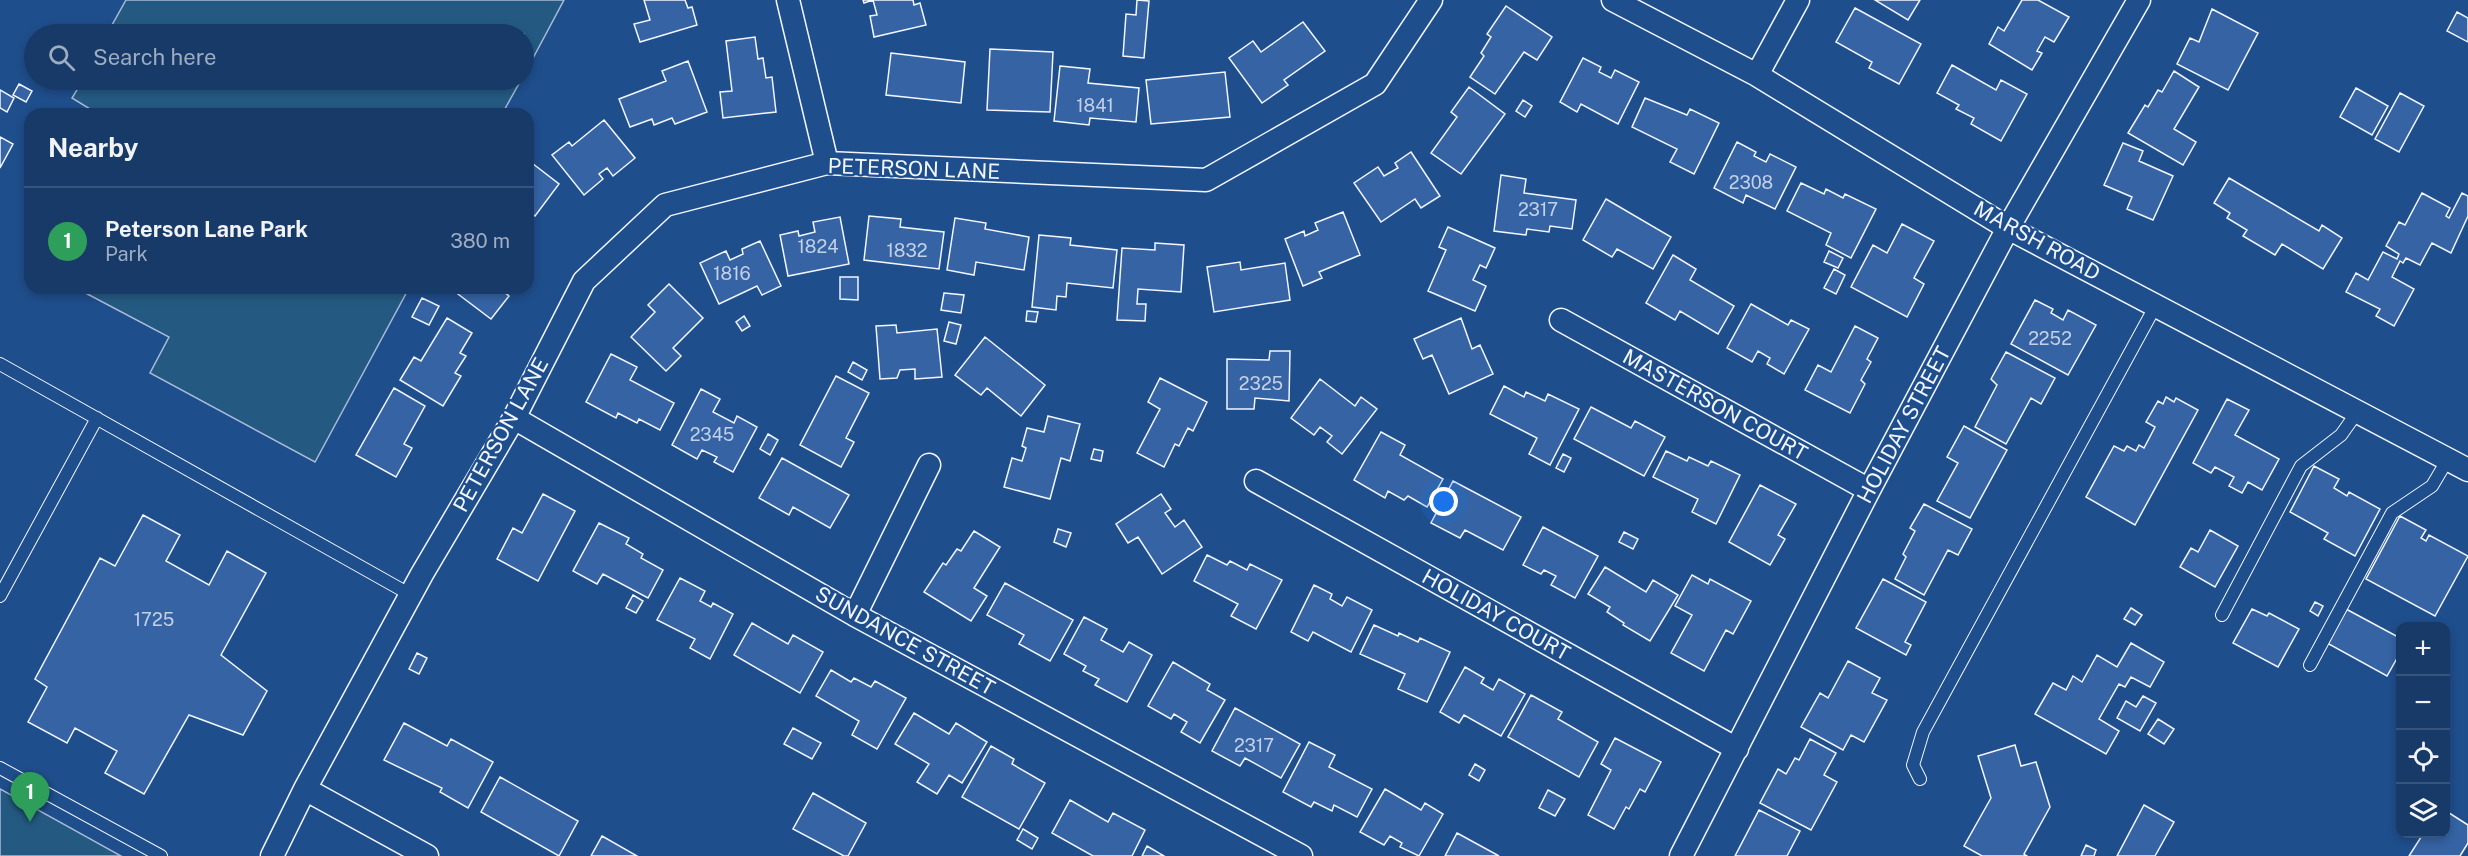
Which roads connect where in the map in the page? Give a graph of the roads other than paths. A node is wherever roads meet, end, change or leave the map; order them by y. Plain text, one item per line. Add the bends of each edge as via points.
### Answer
1 (788, 0) edge
2 (1431, 0) edge
3 (1613, 0) edge
4 (1798, 0) edge
5 (2139, 0) edge
6 (1756, 75) junction
7 (828, 163) junction
8 (2008, 228) junction
9 (2156, 305) junction
10 (1561, 320) dead end
11 (0, 364) edge
12 (2358, 411) junction
13 (97, 418) junction
14 (514, 418) junction
15 (2448, 459) junction
16 (929, 465) dead end
17 (2468, 471) edge
18 (1256, 481) dead end
19 (1869, 490) junction
20 (0, 596) edge
21 (411, 596) junction
22 (855, 615) junction
23 (2222, 615) dead end
24 (2310, 665) dead end
25 (1737, 749) junction
26 (0, 768) edge
27 (1920, 779) dead end
28 (305, 789) junction
29 (161, 856) edge
30 (272, 856) edge
31 (427, 856) edge
32 (1301, 856) edge
33 (1681, 856) edge

1 - 7 street
2 - 7 street, PETERSON LANE via 1375,84 1206,180
3 - 6 street, MARSH ROAD
4 - 6 street
5 - 8 street, HOLIDAY STREET
6 - 8 street, MARSH ROAD
7 - 14 street, PETERSON LANE via 665,206 584,281
8 - 9 street, MARSH ROAD
8 - 19 street, HOLIDAY STREET
9 - 12 street, MARSH ROAD
9 - 27 lane via 1923,732 1913,765
10 - 19 street, MASTERSON COURT
11 - 13 lane
12 - 15 street, MARSH ROAD
12 - 23 lane via 2341,435 2301,466
13 - 20 lane
13 - 21 lane
14 - 21 street, PETERSON LANE
14 - 22 street, SUNDANCE STREET
15 - 17 street, MARSH ROAD
15 - 24 lane via 2432,486 2392,513
16 - 22 street
18 - 25 street, HOLIDAY COURT
19 - 25 street, HOLIDAY STREET
21 - 28 street, PETERSON LANE
22 - 32 street, SUNDANCE STREET
25 - 33 street, HOLIDAY STREET
26 - 29 lane
28 - 30 street, PETERSON LANE
28 - 31 street

